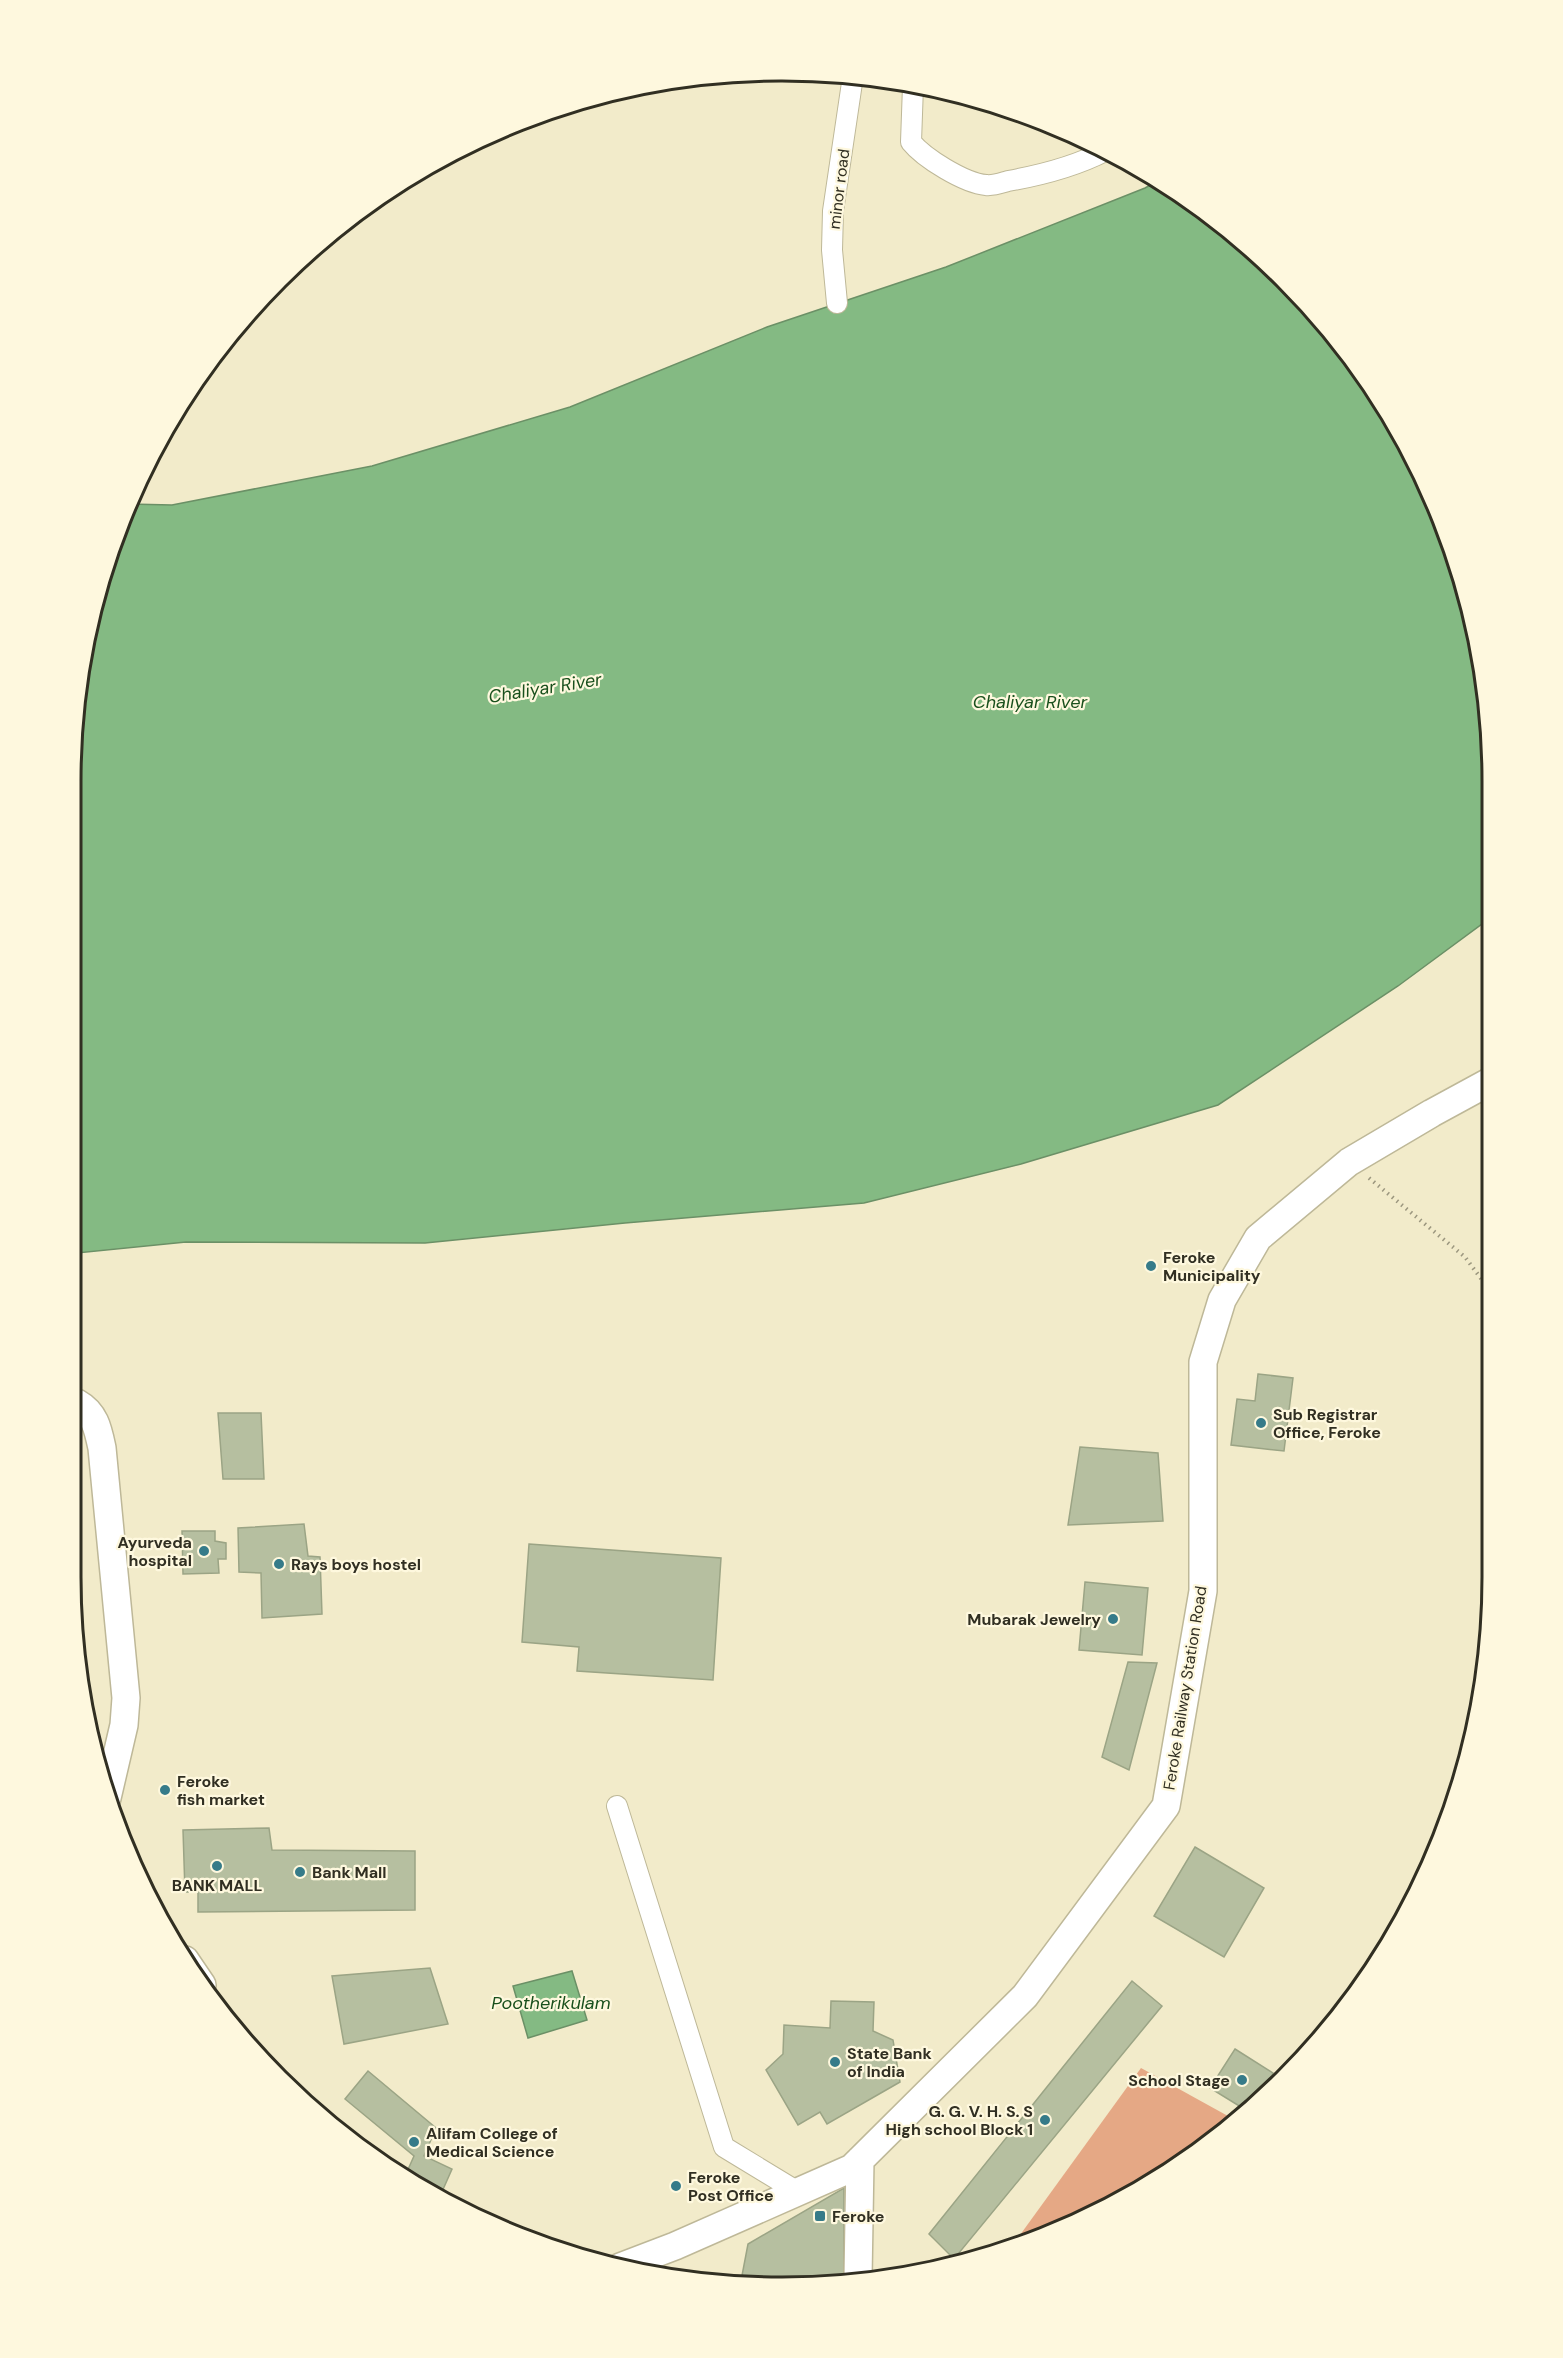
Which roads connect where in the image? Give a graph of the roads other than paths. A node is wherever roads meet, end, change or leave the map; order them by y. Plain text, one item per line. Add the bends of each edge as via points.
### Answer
1 (852, 85) edge
2 (913, 93) edge
3 (1096, 156) edge
4 (837, 303) dead end
5 (1482, 1086) edge
6 (81, 1406) edge
7 (111, 1778) edge
8 (617, 1806) dead end
9 (860, 2160) junction
10 (798, 2192) junction
11 (635, 2261) edge
12 (858, 2273) edge

1 - 4 street, minor road via 833,211
2 - 3 street via 911,142 920,153 968,180 987,186 1080,164
5 - 9 main road, Feroke Railway Station Road via 1349,1162 1258,1238 1222,1300 1203,1362 1203,1591 1166,1806 1025,1996
6 - 7 main road via 96,1422 102,1448 126,1698 124,1725
8 - 10 street via 724,2147
9 - 10 main road, Feroke Railway Station Road via 852,2168
9 - 12 main road
10 - 11 main road, Feroke Railway Station Road

